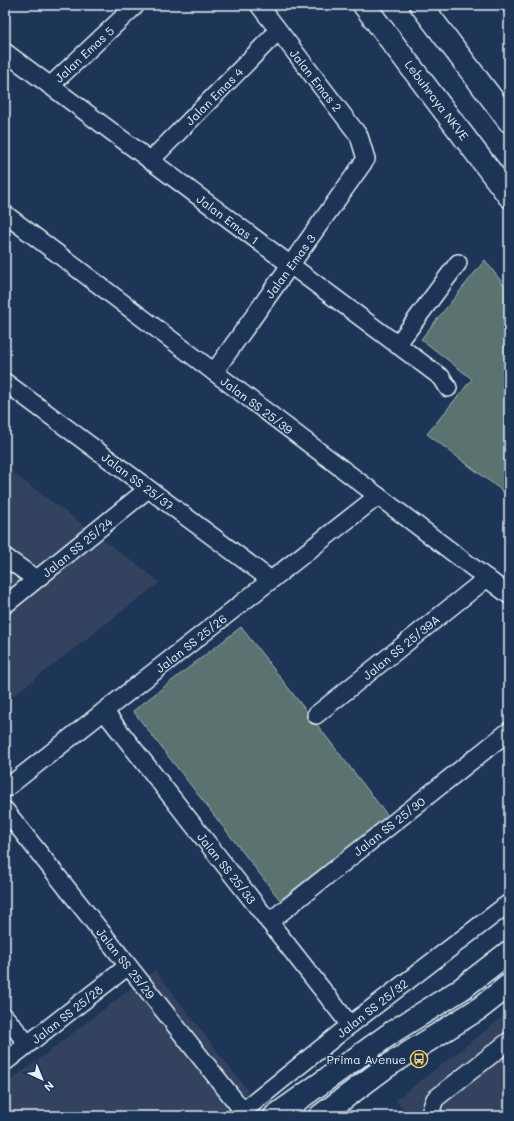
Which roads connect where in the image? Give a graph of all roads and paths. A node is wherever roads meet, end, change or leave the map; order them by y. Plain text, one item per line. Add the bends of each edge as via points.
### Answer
1 (136, 5) edge
2 (259, 5) edge
3 (364, 5) edge
4 (421, 5) edge
5 (278, 31) junction
6 (5, 52) edge
7 (50, 86) junction
8 (509, 121) edge
9 (366, 159) joint
10 (150, 161) junction
11 (509, 196) edge
12 (5, 214) edge
13 (458, 263) dead end
14 (290, 265) junction
15 (397, 344) junction
16 (214, 372) junction
17 (5, 382) edge
18 (448, 388) dead end
19 (148, 489) junction
20 (378, 496) junction
21 (5, 557) edge
22 (487, 578) junction
23 (36, 579) junction
24 (271, 580) junction
25 (509, 595) edge
26 (5, 605) edge
27 (104, 711) junction
28 (316, 715) dead end
29 (509, 731) edge
30 (5, 789) edge
31 (5, 810) edge
32 (509, 903) edge
33 (269, 922) junction
34 (509, 952) edge
35 (128, 966) junction
36 (509, 985) edge
37 (5, 1016) edge
38 (350, 1025) junction
39 (509, 1041) edge
40 (28, 1044) junction
41 (5, 1062) edge
42 (332, 1113) edge
43 (242, 1114) edge
44 (275, 1116) edge
45 (434, 1116) edge

1 - 7 street, Jalan Emas 5
2 - 5 street, Jalan Emas 2
3 - 11 main road, Lebuhraya NKVE
4 - 8 main road
5 - 9 street, Jalan Emas 2 via 359,136
5 - 10 street, Jalan Emas 4
6 - 7 street, Jalan Emas 1
7 - 10 street, Jalan Emas 1
9 - 14 street, Jalan Emas 3
10 - 14 street, Jalan Emas 1
12 - 16 street, Jalan SS 25/39
13 - 15 street
14 - 15 street, Jalan Emas 1
14 - 16 street, Jalan Emas 3
15 - 18 street, Jalan Emas 1 via 442,378
16 - 20 street, Jalan SS 25/39
17 - 19 street, Jalan SS 25/37
19 - 23 street, Jalan SS 25/24
19 - 24 street, Jalan SS 25/37
20 - 22 street, Jalan SS 25/39
20 - 24 street, Jalan SS 25/26
21 - 23 street
22 - 25 street, Jalan SS 25/39
22 - 28 street, Jalan SS 25/39A
23 - 26 street, Jalan SS 25/24
24 - 27 street, Jalan SS 25/26
27 - 30 street, Jalan SS 25/26
27 - 33 street, Jalan SS 25/33
29 - 33 street, Jalan SS 25/30
31 - 35 street, Jalan SS 25/29
32 - 38 street, Jalan SS 25/32
33 - 38 street, Jalan SS 25/33
34 - 44 main road via 460,990 394,1031
35 - 40 street, Jalan SS 25/28
35 - 43 street, Jalan SS 25/29
36 - 42 main road via 480,1008 386,1067
37 - 40 street
38 - 43 street, Jalan SS 25/32
39 - 45 street via 435,1099 431,1110
40 - 41 street, Jalan SS 25/28

